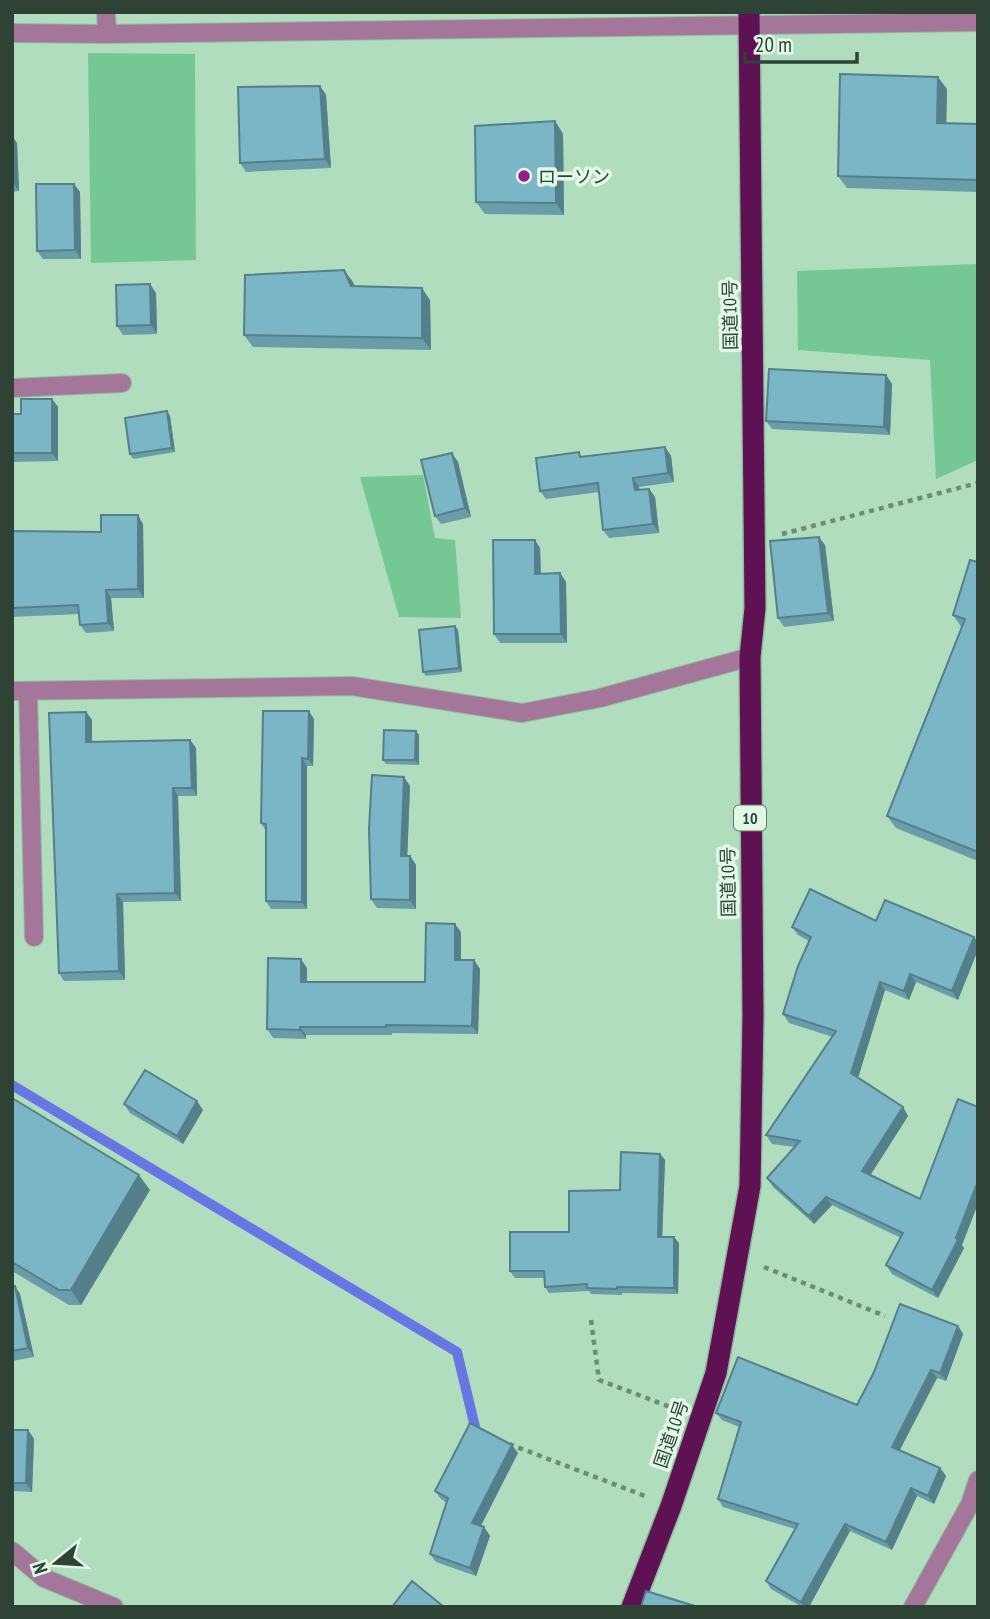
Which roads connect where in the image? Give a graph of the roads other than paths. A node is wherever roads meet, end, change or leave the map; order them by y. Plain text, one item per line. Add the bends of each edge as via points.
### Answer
1 (106, 12) edge
2 (749, 19) edge
3 (978, 22) edge
4 (12, 33) edge
5 (107, 34) junction
6 (122, 383) dead end
7 (12, 388) edge
8 (750, 657) junction
9 (20, 691) edge
10 (34, 937) dead end
11 (978, 1480) edge
12 (12, 1551) edge
13 (114, 1607) edge
14 (632, 1607) edge
15 (913, 1607) edge

1 - 5 street
2 - 3 street
2 - 5 street
2 - 8 highway, 国道10号 / 10 via 755,541
4 - 5 street
6 - 7 street
8 - 9 street via 600,698 522,713 352,686
8 - 14 highway, 国道10号 / 10 via 750,1186 716,1373
9 - 10 street
11 - 15 street via 970,1504
12 - 13 street via 44,1578

